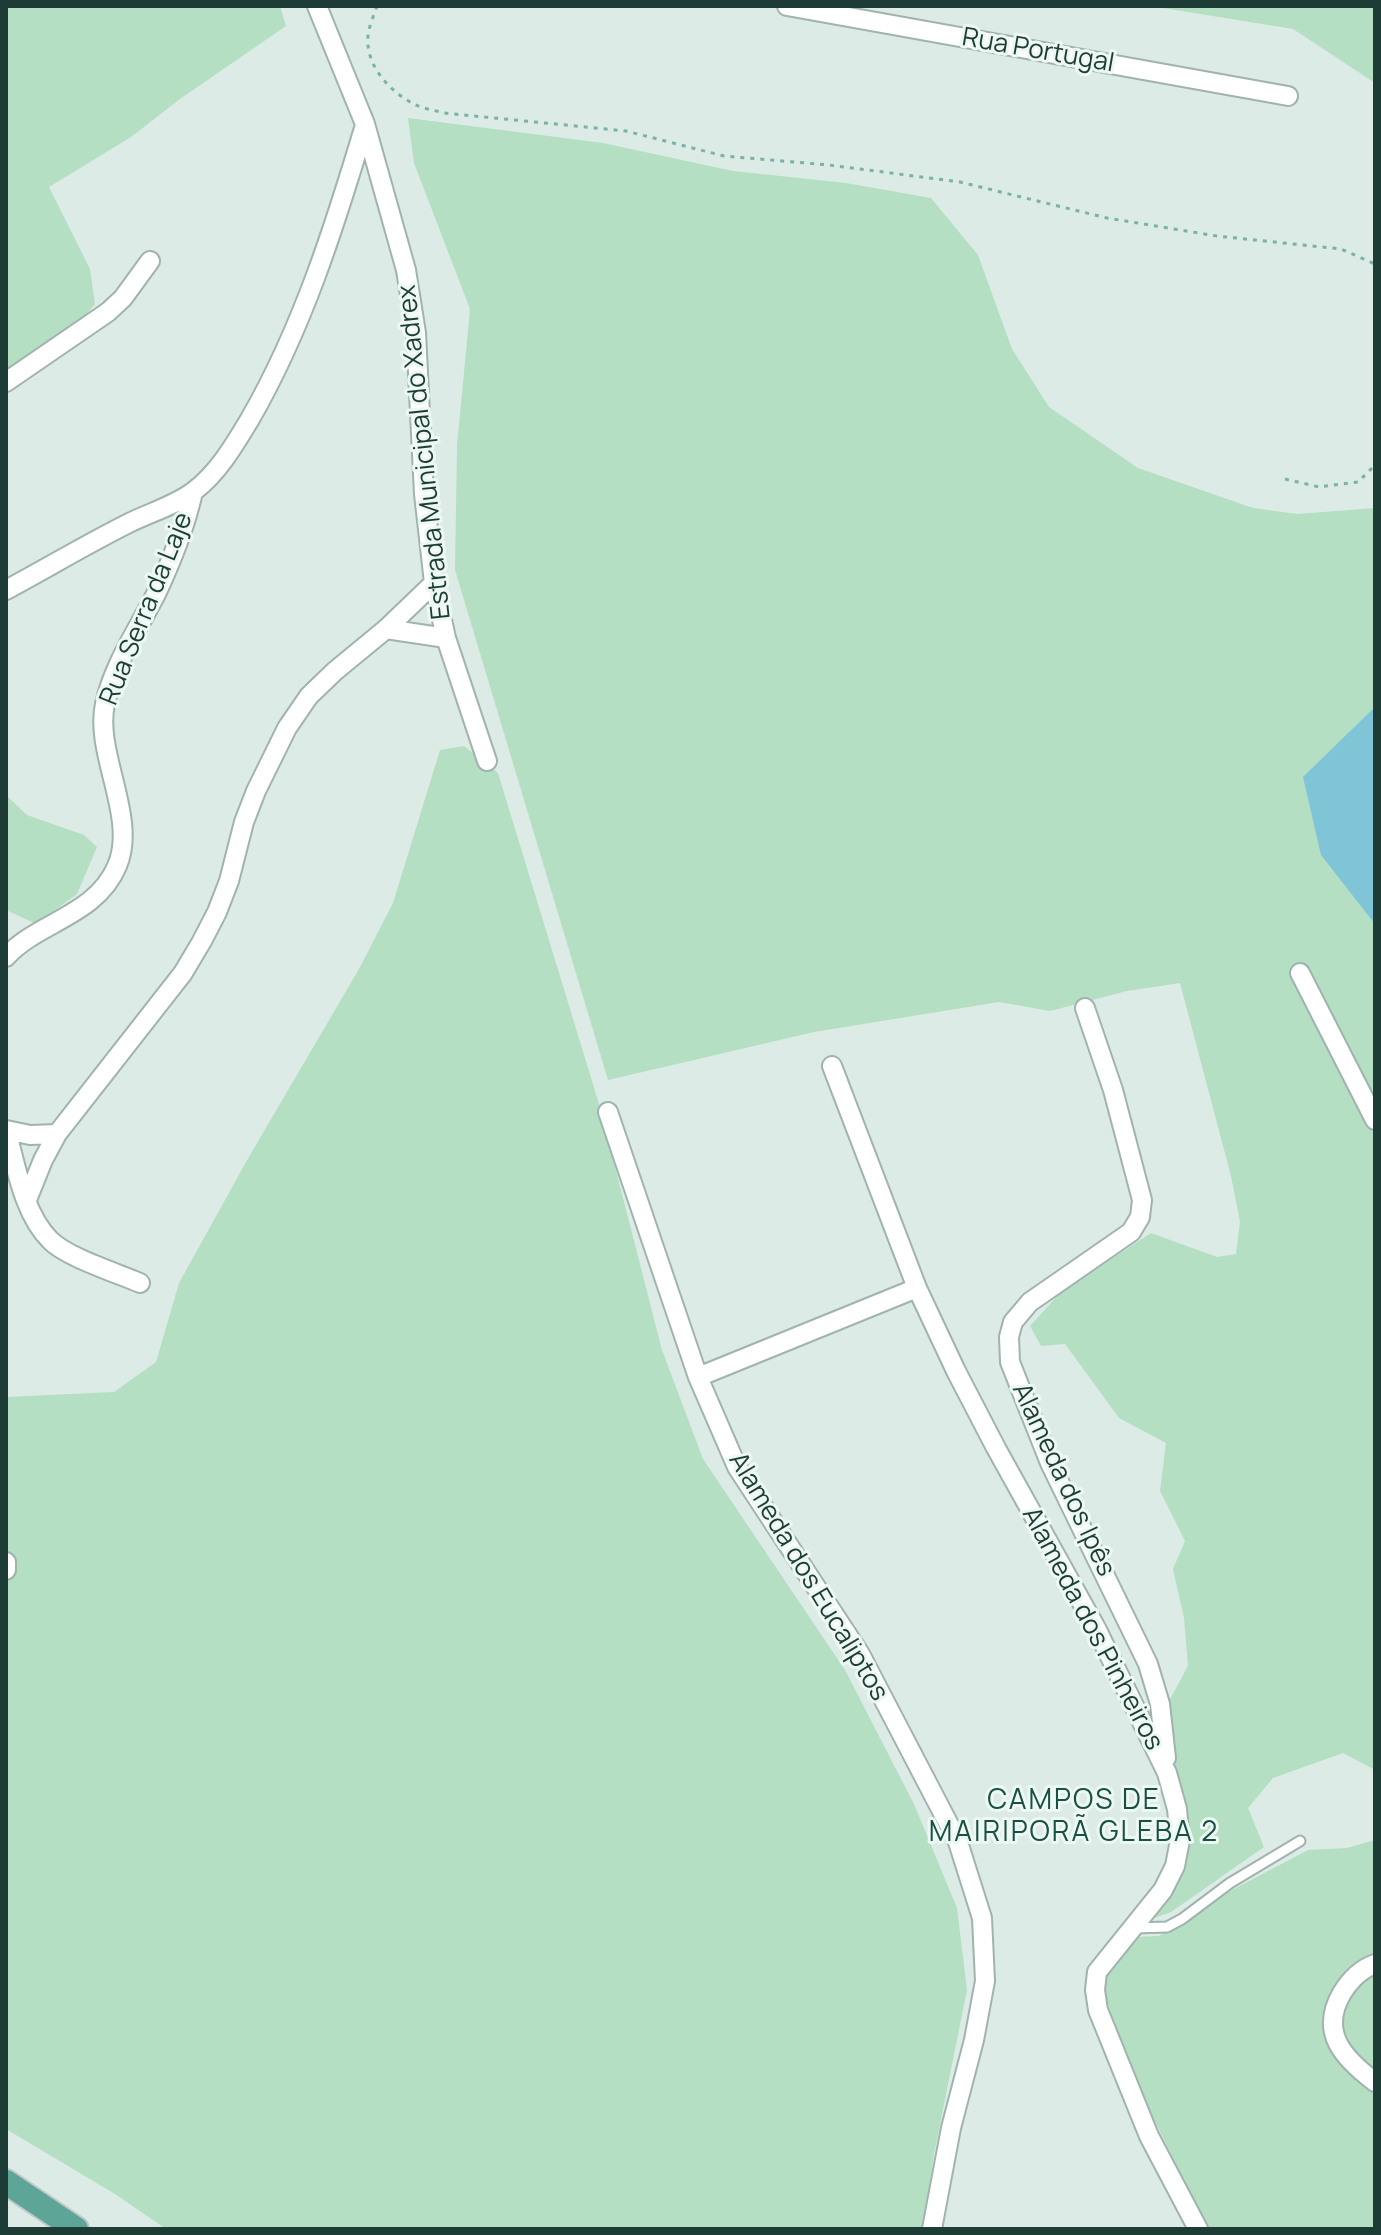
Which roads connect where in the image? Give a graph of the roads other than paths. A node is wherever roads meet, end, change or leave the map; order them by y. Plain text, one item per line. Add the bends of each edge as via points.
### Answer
1 (317, 6) edge
2 (787, 6) edge
3 (1288, 96) dead end
4 (365, 124) junction
5 (150, 261) dead end
6 (6, 382) edge
7 (193, 492) junction
8 (434, 583) junction
9 (6, 590) edge
10 (386, 629) junction
11 (446, 638) junction
12 (487, 761) dead end
13 (6, 957) edge
14 (1300, 973) dead end
15 (1085, 1008) dead end
16 (832, 1066) dead end
17 (608, 1112) dead end
18 (1375, 1120) edge
19 (6, 1130) edge
20 (57, 1134) junction
21 (27, 1200) junction
22 (140, 1283) dead end
23 (917, 1288) junction
24 (698, 1377) junction
25 (6, 1562) edge
26 (6, 1570) edge
27 (1167, 1773) junction
28 (1300, 1841) dead end
29 (1131, 1929) junction
30 (1375, 1964) edge
31 (1375, 2082) edge
32 (6, 2182) edge
33 (76, 2229) edge
34 (932, 2229) edge
35 (1198, 2229) edge

1 - 4 street, Estrada Municipal do Xadrex
2 - 3 street, Rua Portugal
4 - 7 street via 340,210 266,391 233,446
4 - 8 street, Estrada Municipal do Xadrex via 406,270 416,333
5 - 6 street via 108,312
7 - 9 street
7 - 13 street, Rua Serra da Laje via 184,531 105,704 103,729 121,812 117,867 75,914
8 - 10 street
8 - 11 street, Estrada Municipal do Xadrex
10 - 11 street
10 - 20 street via 309,696 287,728 256,791 229,881 202,941 183,973
11 - 12 street, Estrada Municipal do Xadrex
14 - 18 street
15 - 27 street, Alameda dos Ipês via 1130,1148 1142,1200 1140,1217 1131,1232 1030,1302 1013,1322 1010,1362 1050,1463 1148,1664 1160,1704
16 - 23 street, Alameda dos Pinheiros
17 - 24 street, Alameda dos Eucaliptos
19 - 20 street
19 - 21 street
20 - 21 street
21 - 22 street via 51,1241
23 - 24 street
23 - 27 street, Alameda dos Pinheiros
24 - 34 street, Alameda dos Eucaliptos via 737,1467 860,1654 958,1842 982,1918 985,1981
25 - 26 street
27 - 29 street, Alameda dos Pinheiros via 1180,1840 1175,1866
28 - 29 lane via 1167,1927
29 - 35 street, Alameda dos Pinheiros via 1097,1972 1098,2010 1149,2136
30 - 31 street via 1346,1986 1331,2026 1347,2059
32 - 33 main road

